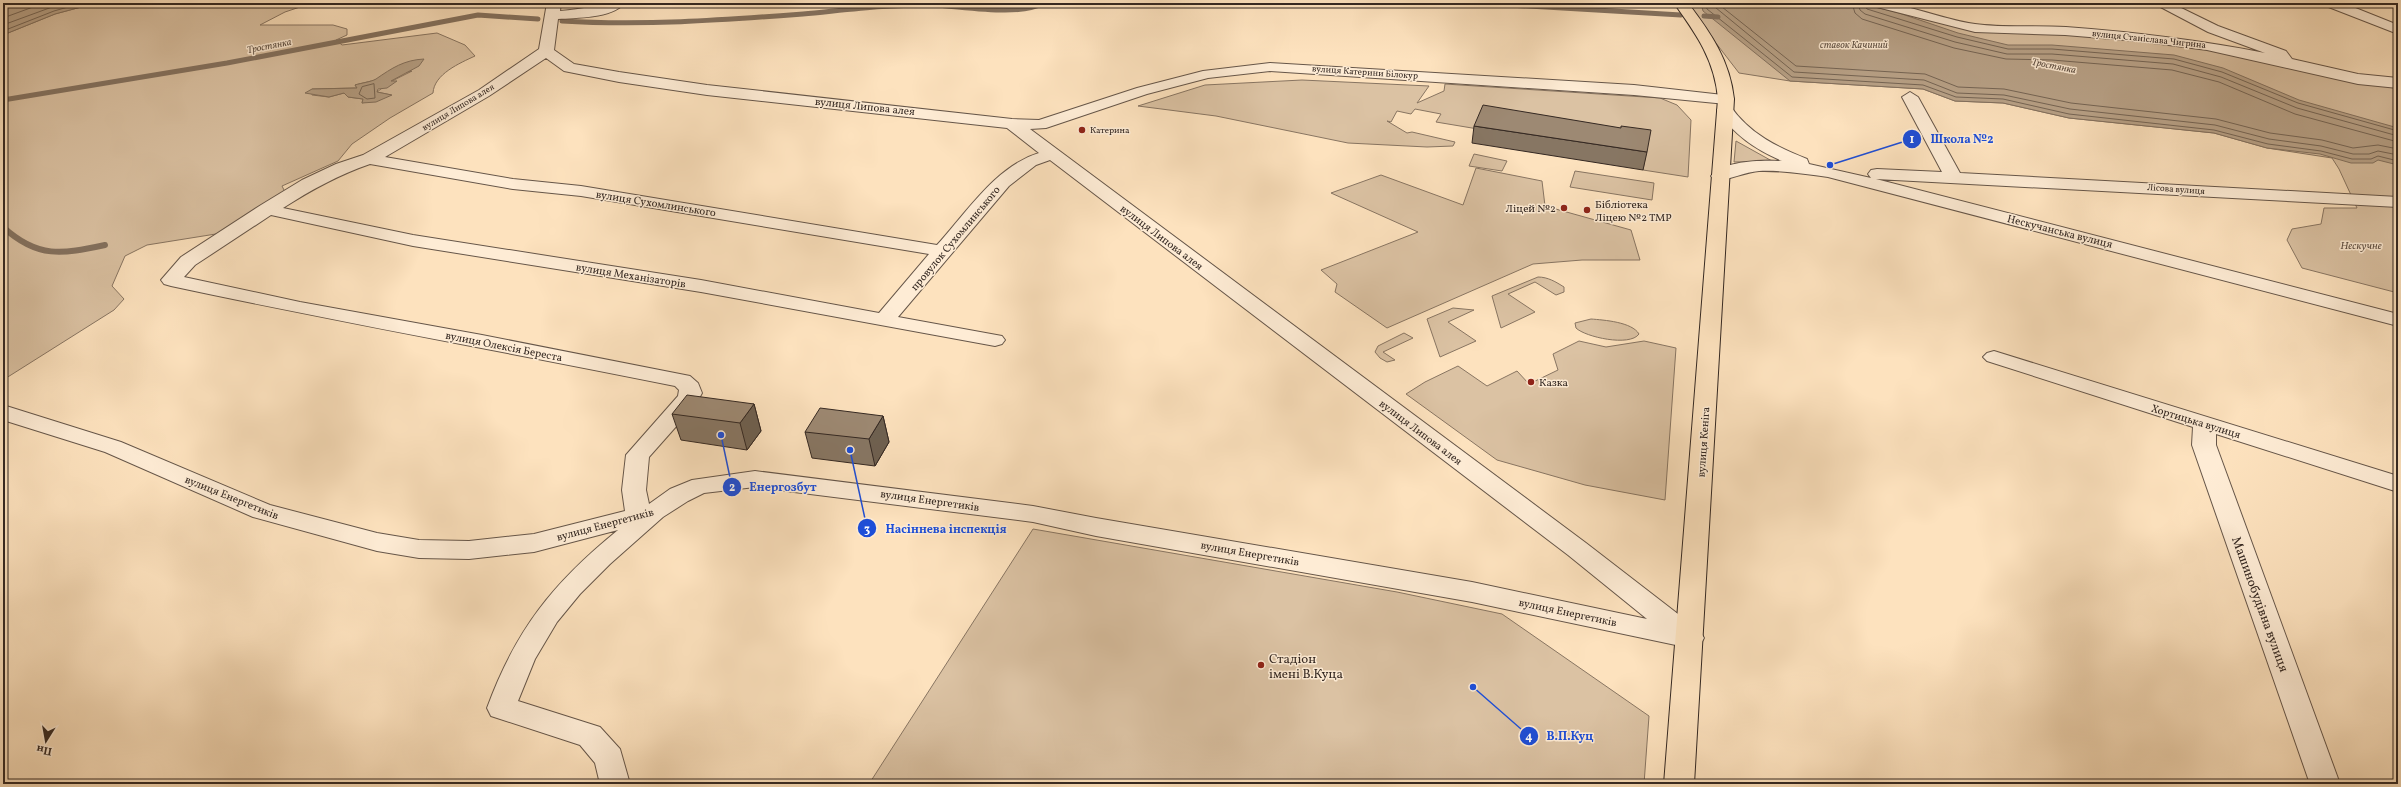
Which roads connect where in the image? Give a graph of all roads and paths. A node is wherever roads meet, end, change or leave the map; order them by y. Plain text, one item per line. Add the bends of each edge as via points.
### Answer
1 (617, 3) edge
2 (1681, 3) edge
3 (1878, 3) edge
4 (2160, 3) edge
5 (2331, 3) edge
6 (553, 9) edge
7 (2398, 30) edge
8 (546, 51) junction
9 (2277, 60) junction
10 (2398, 83) edge
11 (1910, 97) dead end
12 (1725, 104) junction
13 (1012, 124) junction
14 (1052, 154) junction
15 (369, 159) junction
16 (1829, 172) junction
17 (1720, 176) junction
18 (1954, 178) junction
19 (2398, 202) edge
20 (267, 208) junction
21 (942, 251) junction
22 (171, 280) joint
23 (885, 319) junction
24 (2398, 320) edge
25 (995, 340) dead end
26 (1994, 357) dead end
27 (3, 412) edge
28 (2204, 423) junction
29 (2398, 484) edge
30 (647, 512) junction
31 (1690, 638) junction
32 (615, 784) edge
33 (1679, 784) edge
34 (2325, 784) edge

1 - 6 street via 602,11 590,13
2 - 12 main road, вулиця Кеніга via 1714,50 1721,69
3 - 9 street, вулиця Станіслава Чигрина via 1975,28 2138,37 2207,46
4 - 9 street, вулиця Станіслава Чигрина via 2214,29 2281,54 2285,58
5 - 7 street
6 - 8 street
8 - 13 street, вулиця Липова алея via 570,68 612,76 707,90
8 - 15 street, вулиця Липова алея via 484,93
9 - 10 street via 2358,79
11 - 18 street
12 - 13 street, вулиця Катерини Білокур via 1634,90 1270,66 1208,74 1142,91 1040,124
12 - 16 street via 1740,130 1764,146 1785,157
12 - 17 main road, вулиця Кеніга
13 - 14 street, вулиця Липова алея
14 - 21 street, провулок Сухомлинського via 1030,161 1003,182
14 - 31 street, вулиця Липова алея via 1577,549
15 - 20 street, вулиця Липова алея via 315,180
15 - 21 street, вулиця Сухомлинського
16 - 17 street, Нескучанська вулиця via 1768,166 1745,168
16 - 18 street, Лісова вулиця
16 - 24 street, Нескучанська вулиця
17 - 31 main road, вулиця Кеніга
18 - 19 street, Лісова вулиця
20 - 22 street, вулиця Липова алея via 188,260
20 - 23 street, вулиця Механізаторів via 347,227 488,253 769,297
21 - 23 street, провулок Сухомлинського
22 - 30 street, вулиця Олексія Береста via 300,308 682,381 690,388 688,399 638,455 634,490
23 - 25 street, вулиця Механізаторів
26 - 28 street, Хортицька вулиця
27 - 30 street, вулиця Енергетиків via 113,446 257,509 397,546 462,550 534,543
28 - 29 street, Хортицька вулиця
28 - 34 street, Машинобудівна вулиця via 2204,445
30 - 31 street, вулиця Енергетиків via 700,486 721,481 755,478 859,490 1033,514 1472,592
30 - 32 street via 566,592 535,632 514,669 501,708 590,736 609,758
31 - 33 main road, вулиця Кеніга

